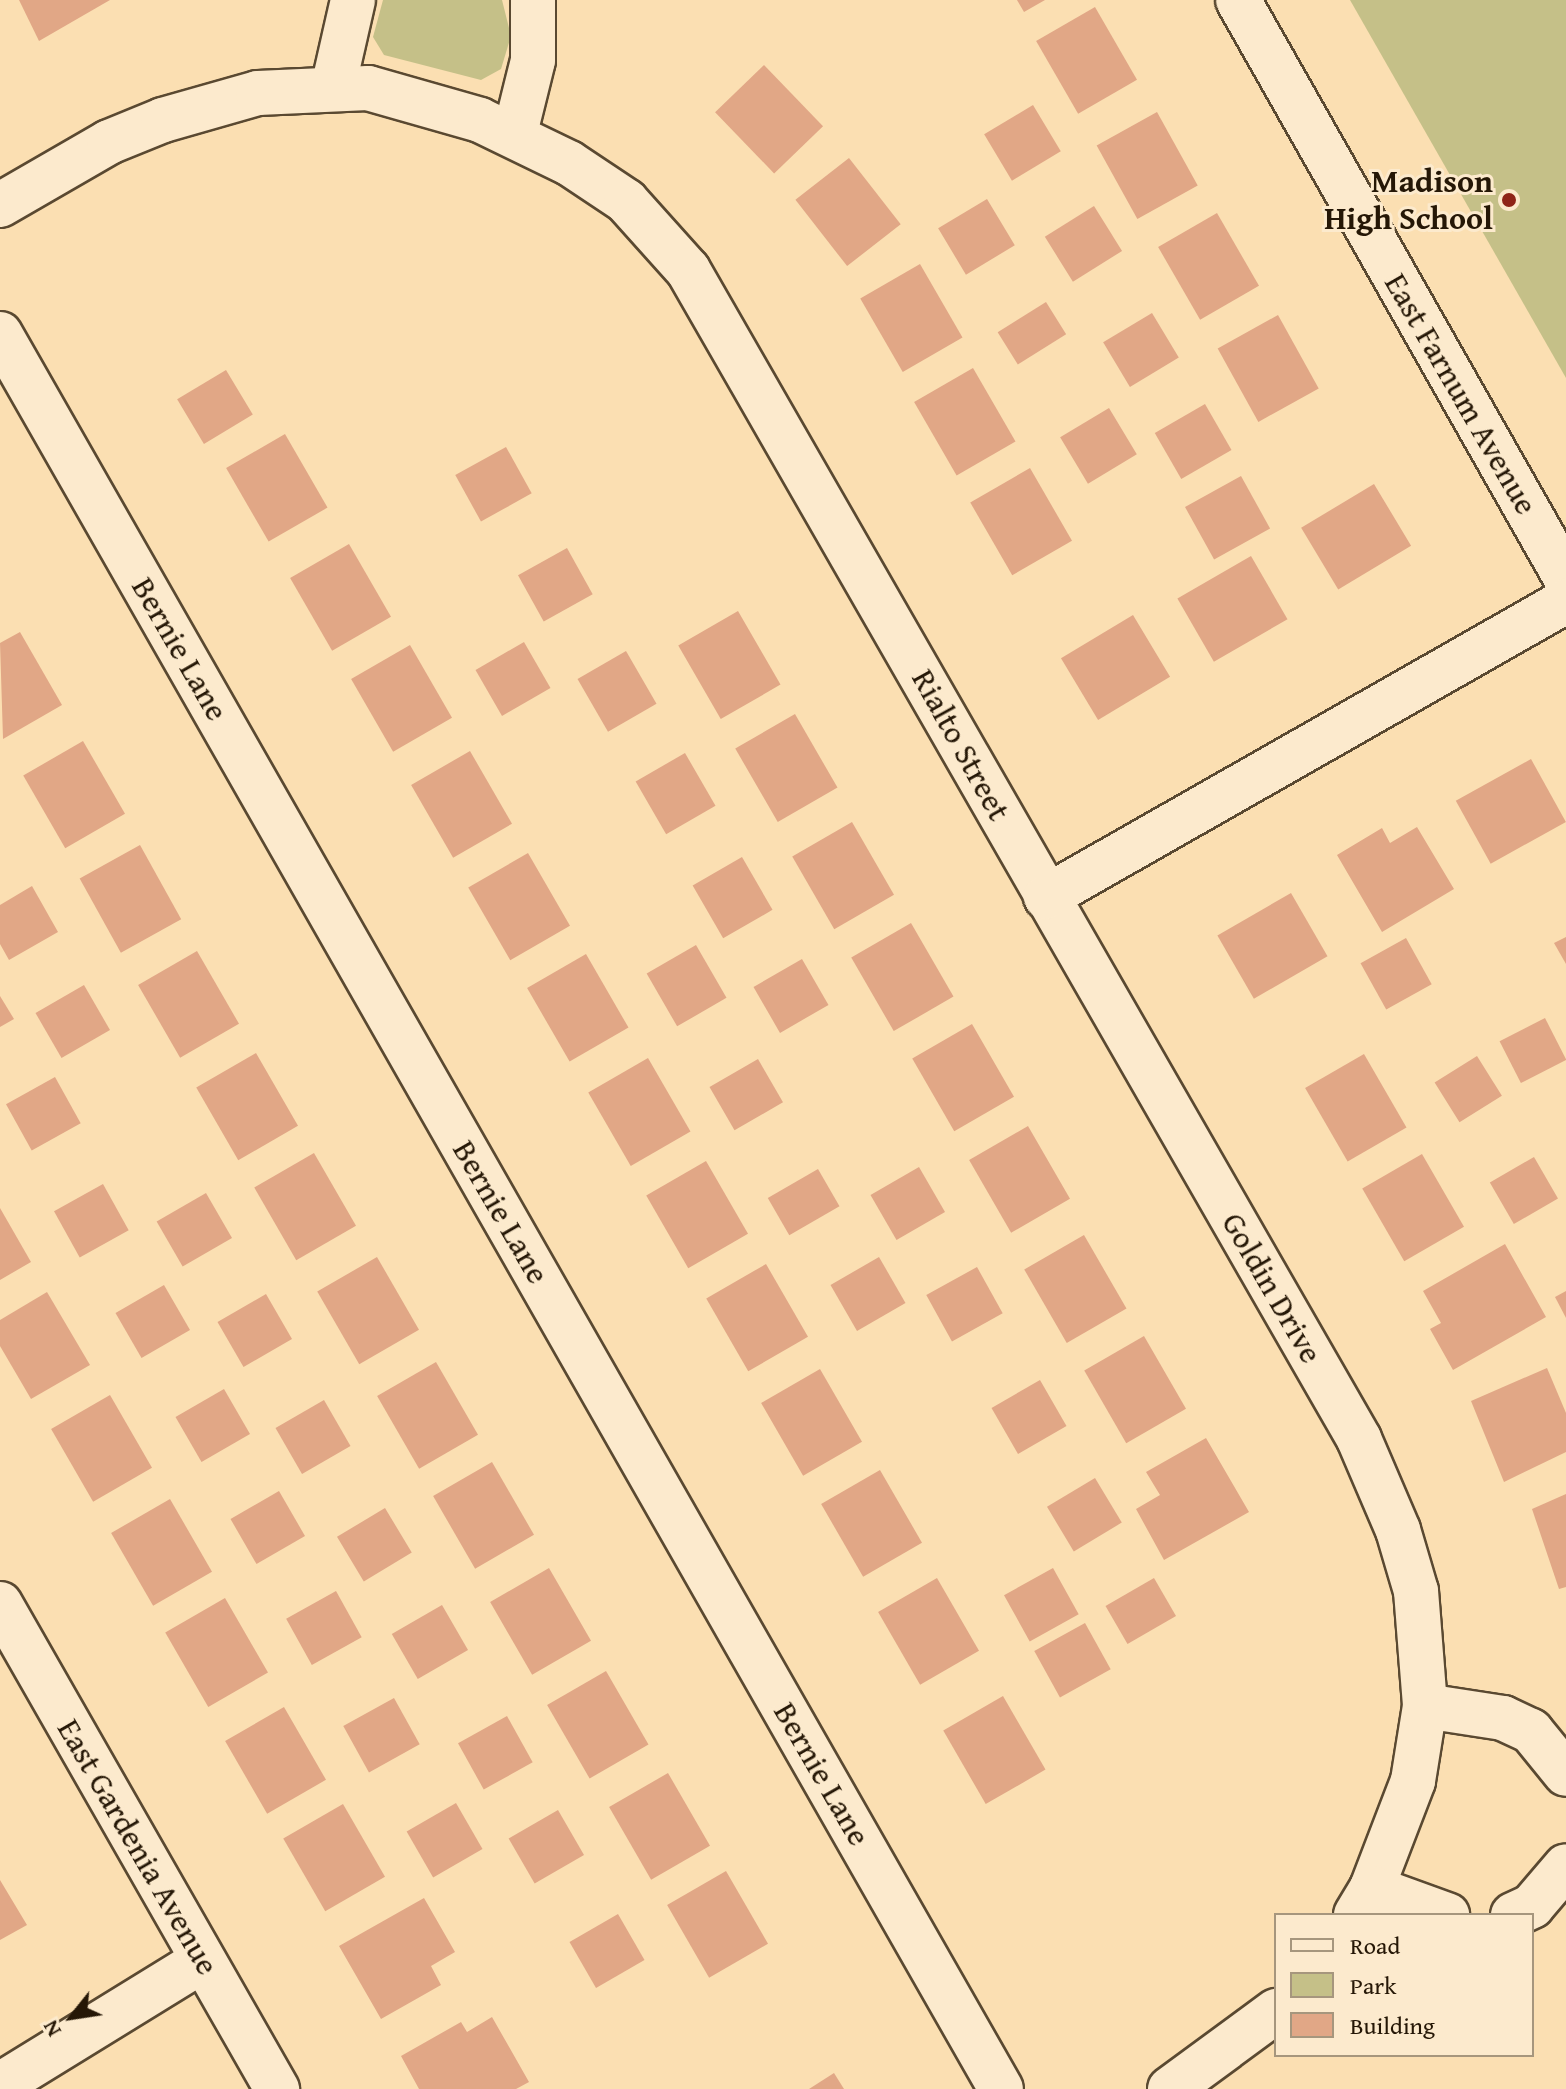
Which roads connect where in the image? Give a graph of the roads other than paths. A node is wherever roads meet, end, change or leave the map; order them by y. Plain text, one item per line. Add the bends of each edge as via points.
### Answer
1 (353, 0) edge
2 (533, 0) edge
3 (1238, 0) edge
4 (333, 88) junction
5 (515, 133) junction
6 (0, 205) edge
7 (0, 334) edge
8 (1566, 578) edge
9 (1566, 601) edge
10 (1046, 897) junction
11 (0, 1604) edge
12 (1425, 1706) junction
13 (1566, 1774) edge
14 (1566, 1866) edge
15 (1364, 1902) edge
16 (1434, 1913) edge
17 (1517, 1913) edge
18 (203, 1960) junction
19 (1274, 2012) edge
20 (0, 2085) edge
21 (277, 2089) edge
22 (1001, 2089) edge
23 (1170, 2089) edge

1 - 4 street
2 - 5 street via 533,60
3 - 8 street, East Farnum Avenue
4 - 5 street, Rialto Street via 403,96
4 - 6 street, Rialto Street via 258,93 163,120 109,142
5 - 10 street, Rialto Street via 626,201 688,270
7 - 22 street, Bernie Lane
9 - 10 street
10 - 12 street, Goldin Drive via 1359,1439 1398,1530 1416,1591
11 - 18 street, East Gardenia Avenue
12 - 13 street via 1503,1718 1531,1731
12 - 15 street, Goldin Drive via 1413,1781
14 - 17 street via 1532,1906
15 - 16 street, Goldin Drive
18 - 20 street
18 - 21 street, East Gardenia Avenue
19 - 23 street

